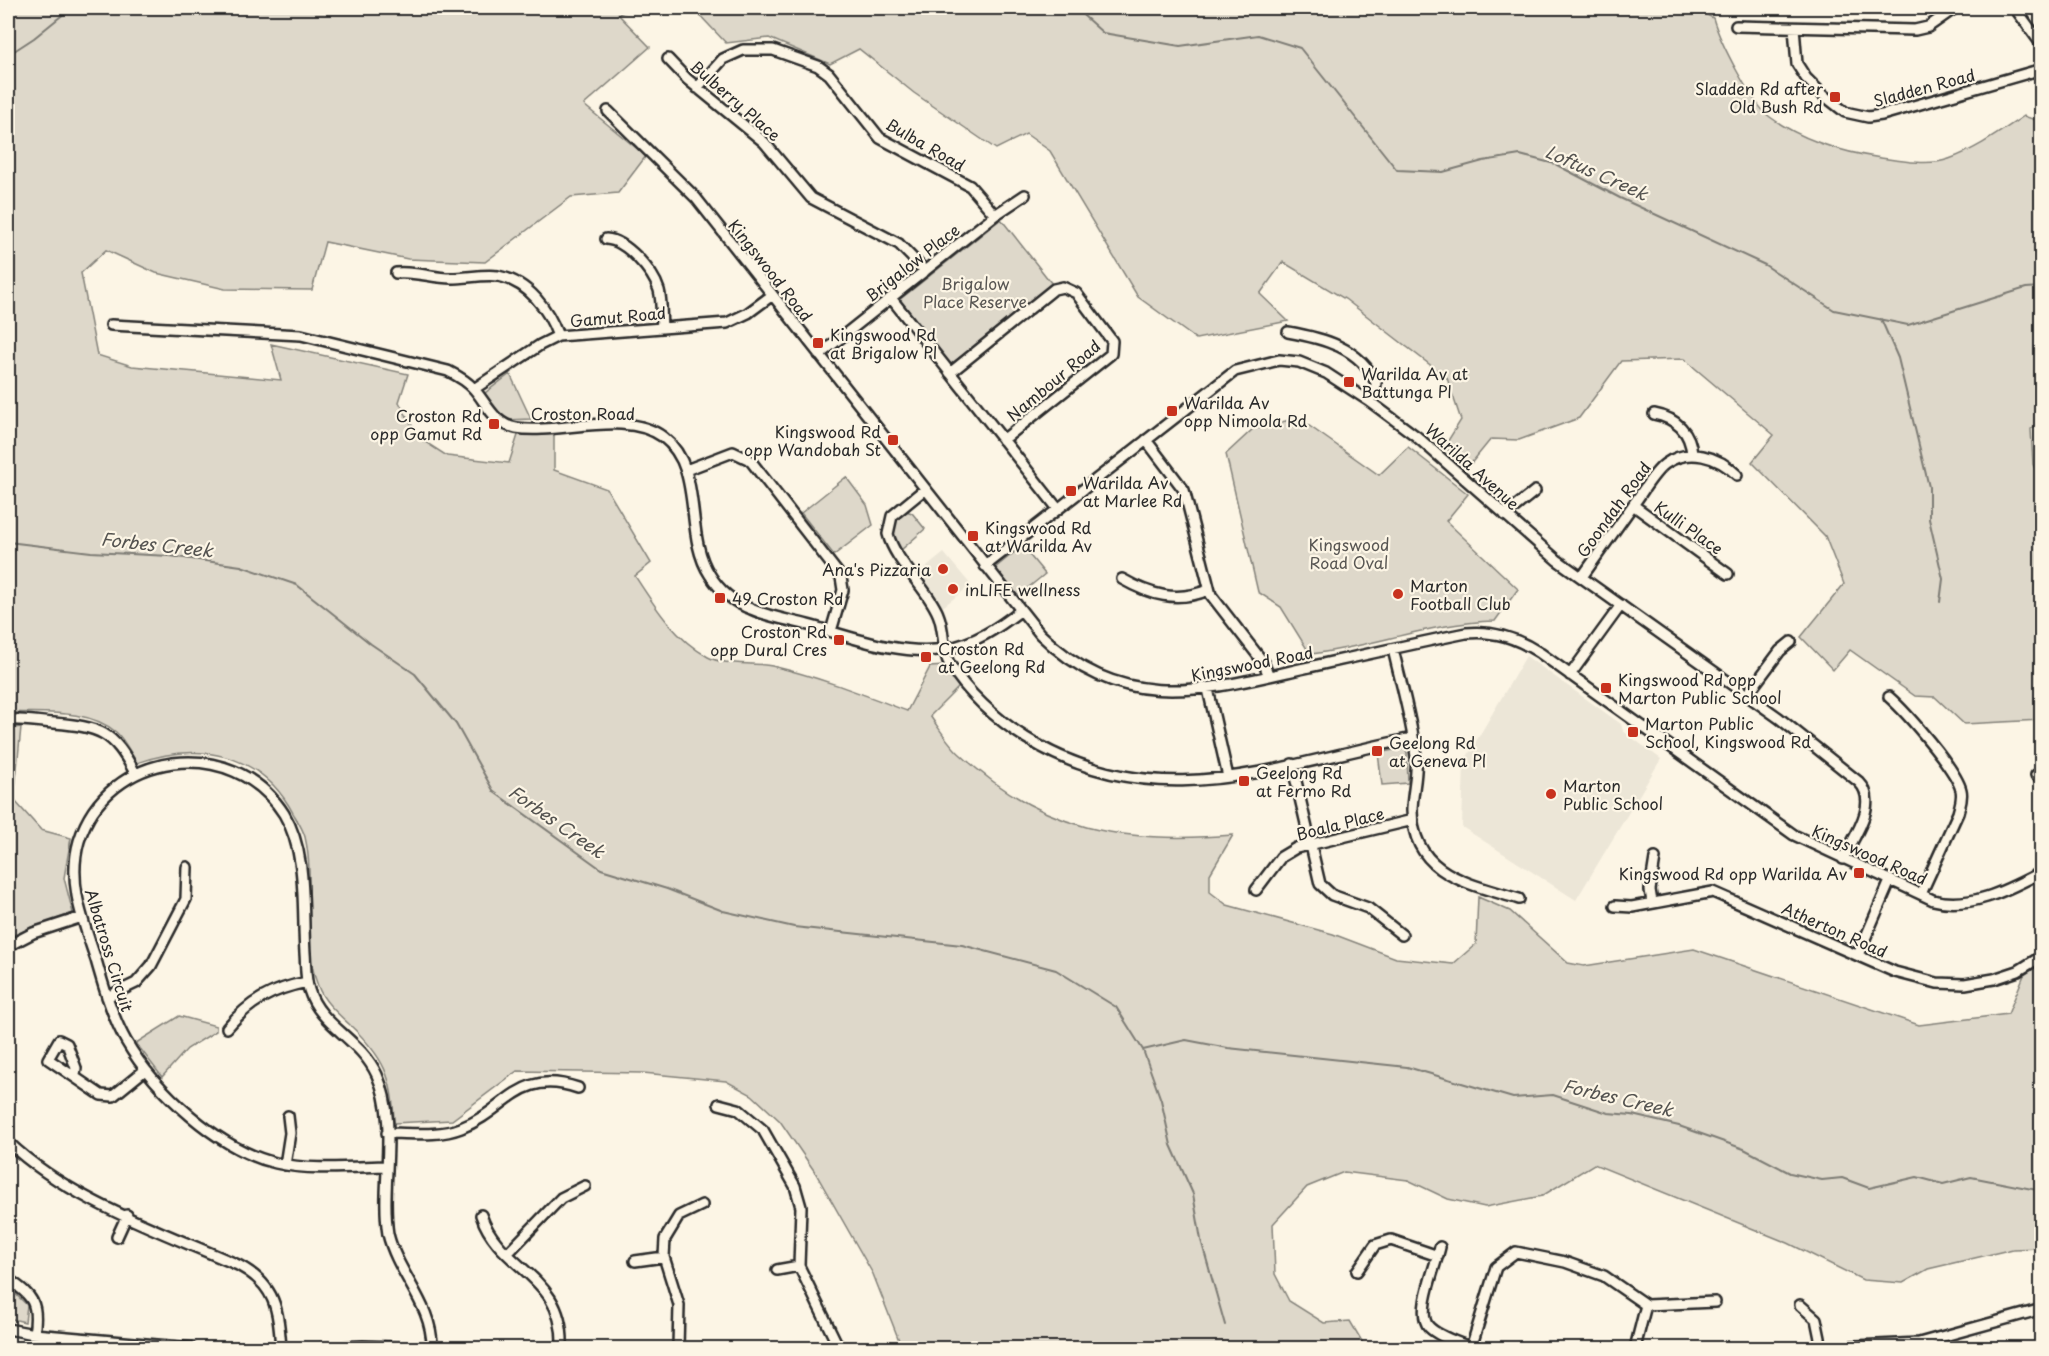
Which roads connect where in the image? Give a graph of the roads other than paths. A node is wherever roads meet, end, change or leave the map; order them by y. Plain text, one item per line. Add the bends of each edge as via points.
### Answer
1 (1955, 8) edge
2 (2015, 8) edge
3 (1736, 26) dead end
4 (1794, 28) junction
5 (2042, 45) edge
6 (668, 59) dead end
7 (2042, 69) edge
8 (697, 88) junction
9 (608, 111) dead end
10 (1025, 195) dead end
11 (995, 215) junction
12 (606, 238) dead end
13 (925, 271) junction
14 (396, 273) dead end
15 (771, 296) junction
16 (891, 298) junction
17 (111, 325) dead end
18 (662, 328) junction
19 (1288, 332) dead end
20 (558, 336) junction
21 (819, 355) junction
22 (950, 373) junction
23 (474, 389) junction
24 (1369, 401) junction
25 (1654, 414) dead end
26 (1003, 440) junction
27 (1146, 440) junction
28 (1692, 455) junction
29 (686, 470) junction
30 (1737, 475) dead end
31 (925, 489) junction
32 (1535, 491) dead end
33 (1633, 505) junction
34 (1058, 509) junction
35 (1505, 515) junction
36 (986, 566) junction
37 (1728, 574) dead end
38 (1582, 578) junction
39 (1122, 579) dead end
40 (1208, 590) junction
41 (1621, 605) junction
42 (1021, 610) junction
43 (831, 632) junction
44 (1791, 642) dead end
45 (945, 649) junction
46 (1393, 649) junction
47 (1570, 675) junction
48 (1269, 676) junction
49 (1209, 689) junction
50 (1747, 695) junction
51 (1888, 697) dead end
52 (8, 720) edge
53 (1413, 738) junction
54 (1292, 764) junction
55 (135, 773) junction
56 (1228, 777) junction
57 (1413, 820) junction
58 (1311, 843) junction
59 (1655, 858) dead end
60 (1843, 859) junction
61 (187, 867) dead end
62 (2042, 872) edge
63 (1890, 881) junction
64 (1256, 890) dead end
65 (1921, 894) junction
66 (1519, 899) dead end
67 (1652, 902) junction
68 (1616, 906) dead end
69 (82, 917) junction
70 (1402, 935) dead end
71 (8, 946) edge
72 (1858, 955) junction
73 (2042, 956) edge
74 (307, 982) junction
75 (107, 997) junction
76 (227, 1028) dead end
77 (145, 1070) junction
78 (75, 1075) dead end
79 (578, 1088) dead end
80 (719, 1104) dead end
81 (288, 1116) dead end
82 (387, 1133) junction
83 (8, 1142) edge
84 (285, 1165) junction
85 (387, 1166) junction
86 (585, 1186) dead end
87 (702, 1205) dead end
88 (127, 1215) junction
89 (481, 1215) dead end
90 (117, 1237) dead end
91 (508, 1253) junction
92 (664, 1257) junction
93 (635, 1261) dead end
94 (799, 1266) junction
95 (777, 1270) dead end
96 (1358, 1272) dead end
97 (8, 1279) edge
98 (1715, 1302) dead end
99 (1646, 1305) junction
100 (1800, 1305) dead end
101 (2042, 1309) edge
102 (8, 1329) edge
103 (34, 1334) junction
104 (388, 1347) edge
105 (191, 1348) edge
106 (281, 1348) edge
107 (321, 1348) edge
108 (418, 1348) edge
109 (432, 1348) edge
110 (562, 1348) edge
111 (678, 1348) edge
112 (839, 1348) edge
113 (1471, 1348) edge
114 (1635, 1348) edge
115 (1813, 1348) edge
116 (1822, 1348) edge

1 - 4 street via 1922,30
2 - 5 street
3 - 4 street
4 - 7 street, Sladden Road via 1794,51 1800,71 1835,106 1857,117 1892,112
6 - 8 street, Bulberry Place
8 - 11 street, Bulba Road via 723,59 743,50 773,50 810,62 829,74 880,138 970,186
8 - 13 street, Bulberry Place via 764,142 811,198 899,244
9 - 15 street, Kingswood Road via 696,198
10 - 11 street, Brigalow Place
11 - 13 street, Brigalow Place
12 - 18 street via 626,245 654,280 660,293
13 - 16 street, Brigalow Place
14 - 20 street via 504,278 542,304
15 - 18 street, Gamut Road via 727,323
15 - 21 street, Kingswood Road
16 - 21 street, Brigalow Place
16 - 22 street
17 - 23 street, Croston Road via 301,334 441,368
18 - 20 street, Gamut Road
19 - 24 street via 1323,339 1356,357 1376,383
20 - 23 street, Gamut Road
21 - 31 street, Kingswood Road
22 - 26 street
22 - 26 street, Nambour Road via 1054,289 1063,287 1076,293 1110,336 1111,354
23 - 29 street, Croston Road via 494,416 517,428 625,425 648,429 672,446
24 - 27 street, Warilda Avenue via 1326,373 1299,362 1279,360 1235,370
24 - 35 street, Warilda Avenue via 1416,435
25 - 28 street via 1666,416 1680,426 1690,439
26 - 34 street
27 - 34 street, Warilda Avenue
27 - 40 street via 1184,490
28 - 30 street via 1714,459
28 - 33 street, Goondah Road via 1665,464
29 - 43 street, Croston Road via 698,549 718,586 751,610
29 - 43 street via 732,452 750,460 841,576 843,590
31 - 36 street, Kingswood Road
31 - 45 street via 892,516 887,529 893,546 938,613
32 - 35 street
33 - 37 street, Kulli Place
33 - 38 street, Goondah Road
34 - 36 street, Warilda Avenue
35 - 38 street, Warilda Avenue
36 - 42 street, Kingswood Road
38 - 41 street, Warilda Avenue
39 - 40 street via 1140,590 1162,596 1184,597
40 - 48 street via 1263,662
41 - 47 street
41 - 50 street, Warilda Avenue
42 - 45 street, Croston Road via 989,633
42 - 49 street, Kingswood Road via 1056,648 1106,678 1158,691
43 - 45 street, Croston Road via 900,649
44 - 50 street
45 - 56 street via 952,668 988,708 1021,735 1065,759 1133,779 1185,783
46 - 47 street, Kingswood Road via 1466,633 1490,632 1527,644
46 - 48 street, Kingswood Road
46 - 53 street
47 - 60 street, Kingswood Road via 1794,836
48 - 49 street, Kingswood Road
49 - 56 street
50 - 60 street, Warilda Avenue via 1800,733 1865,790 1867,807
51 - 65 street via 1953,773 1961,789 1958,813
52 - 55 street via 87,726 102,731 120,746
53 - 54 street
53 - 57 street via 1417,767
54 - 56 street
54 - 58 street
55 - 69 street, Albatross Circuit via 100,801 80,838 74,883
55 - 74 street, Albatross Circuit via 174,761 208,762 245,777 277,804 291,827 299,852
57 - 58 street, Boala Place
57 - 66 street via 1422,848 1441,871 1470,885
58 - 64 street, Boala Place via 1281,857
58 - 70 street via 1322,888 1368,908
59 - 67 street
60 - 63 street, Kingswood Road
61 - 75 street via 186,899 151,966 136,983
62 - 65 street, Kingswood Road via 1980,898 1943,902
63 - 65 street, Kingswood Road
63 - 72 street
67 - 68 street, Atherton Road
67 - 72 street, Atherton Road via 1713,892
69 - 71 street
69 - 75 street, Albatross Circuit
72 - 73 street, Atherton Road via 1922,981 1965,984 2007,976
74 - 76 street via 261,996
74 - 82 street, Albatross Circuit via 320,1012 360,1048 372,1066 385,1099
75 - 77 street, Albatross Circuit via 121,1031
77 - 78 street via 109,1096 101,1095
77 - 84 street, Albatross Circuit via 217,1136 240,1150
79 - 82 street via 562,1083 530,1084 461,1128
80 - 94 street via 747,1114 763,1130 795,1186 801,1201
81 - 84 street via 290,1133
82 - 85 street, Albatross Circuit
83 - 88 street via 67,1187
84 - 85 street, Albatross Circuit
85 - 109 street, Albatross Circuit via 389,1240 428,1317
86 - 91 street via 561,1198
87 - 92 street via 690,1209 672,1224 665,1239
88 - 90 street
88 - 106 street via 259,1277 276,1306
89 - 91 street via 492,1237
91 - 110 street via 540,1283 555,1304 562,1326
92 - 93 street
92 - 111 street via 677,1294
94 - 95 street
94 - 112 street
96 - 113 street via 1375,1245 1391,1240 1439,1252 1424,1319 1431,1329
97 - 103 street via 33,1301 37,1316
98 - 99 street
99 - 113 street via 1604,1276 1565,1262 1516,1252 1496,1267
99 - 114 street
100 - 116 street via 1816,1319
101 - 116 street via 1919,1343
102 - 103 street
103 - 105 street
104 - 107 street
104 - 108 street
115 - 116 street

